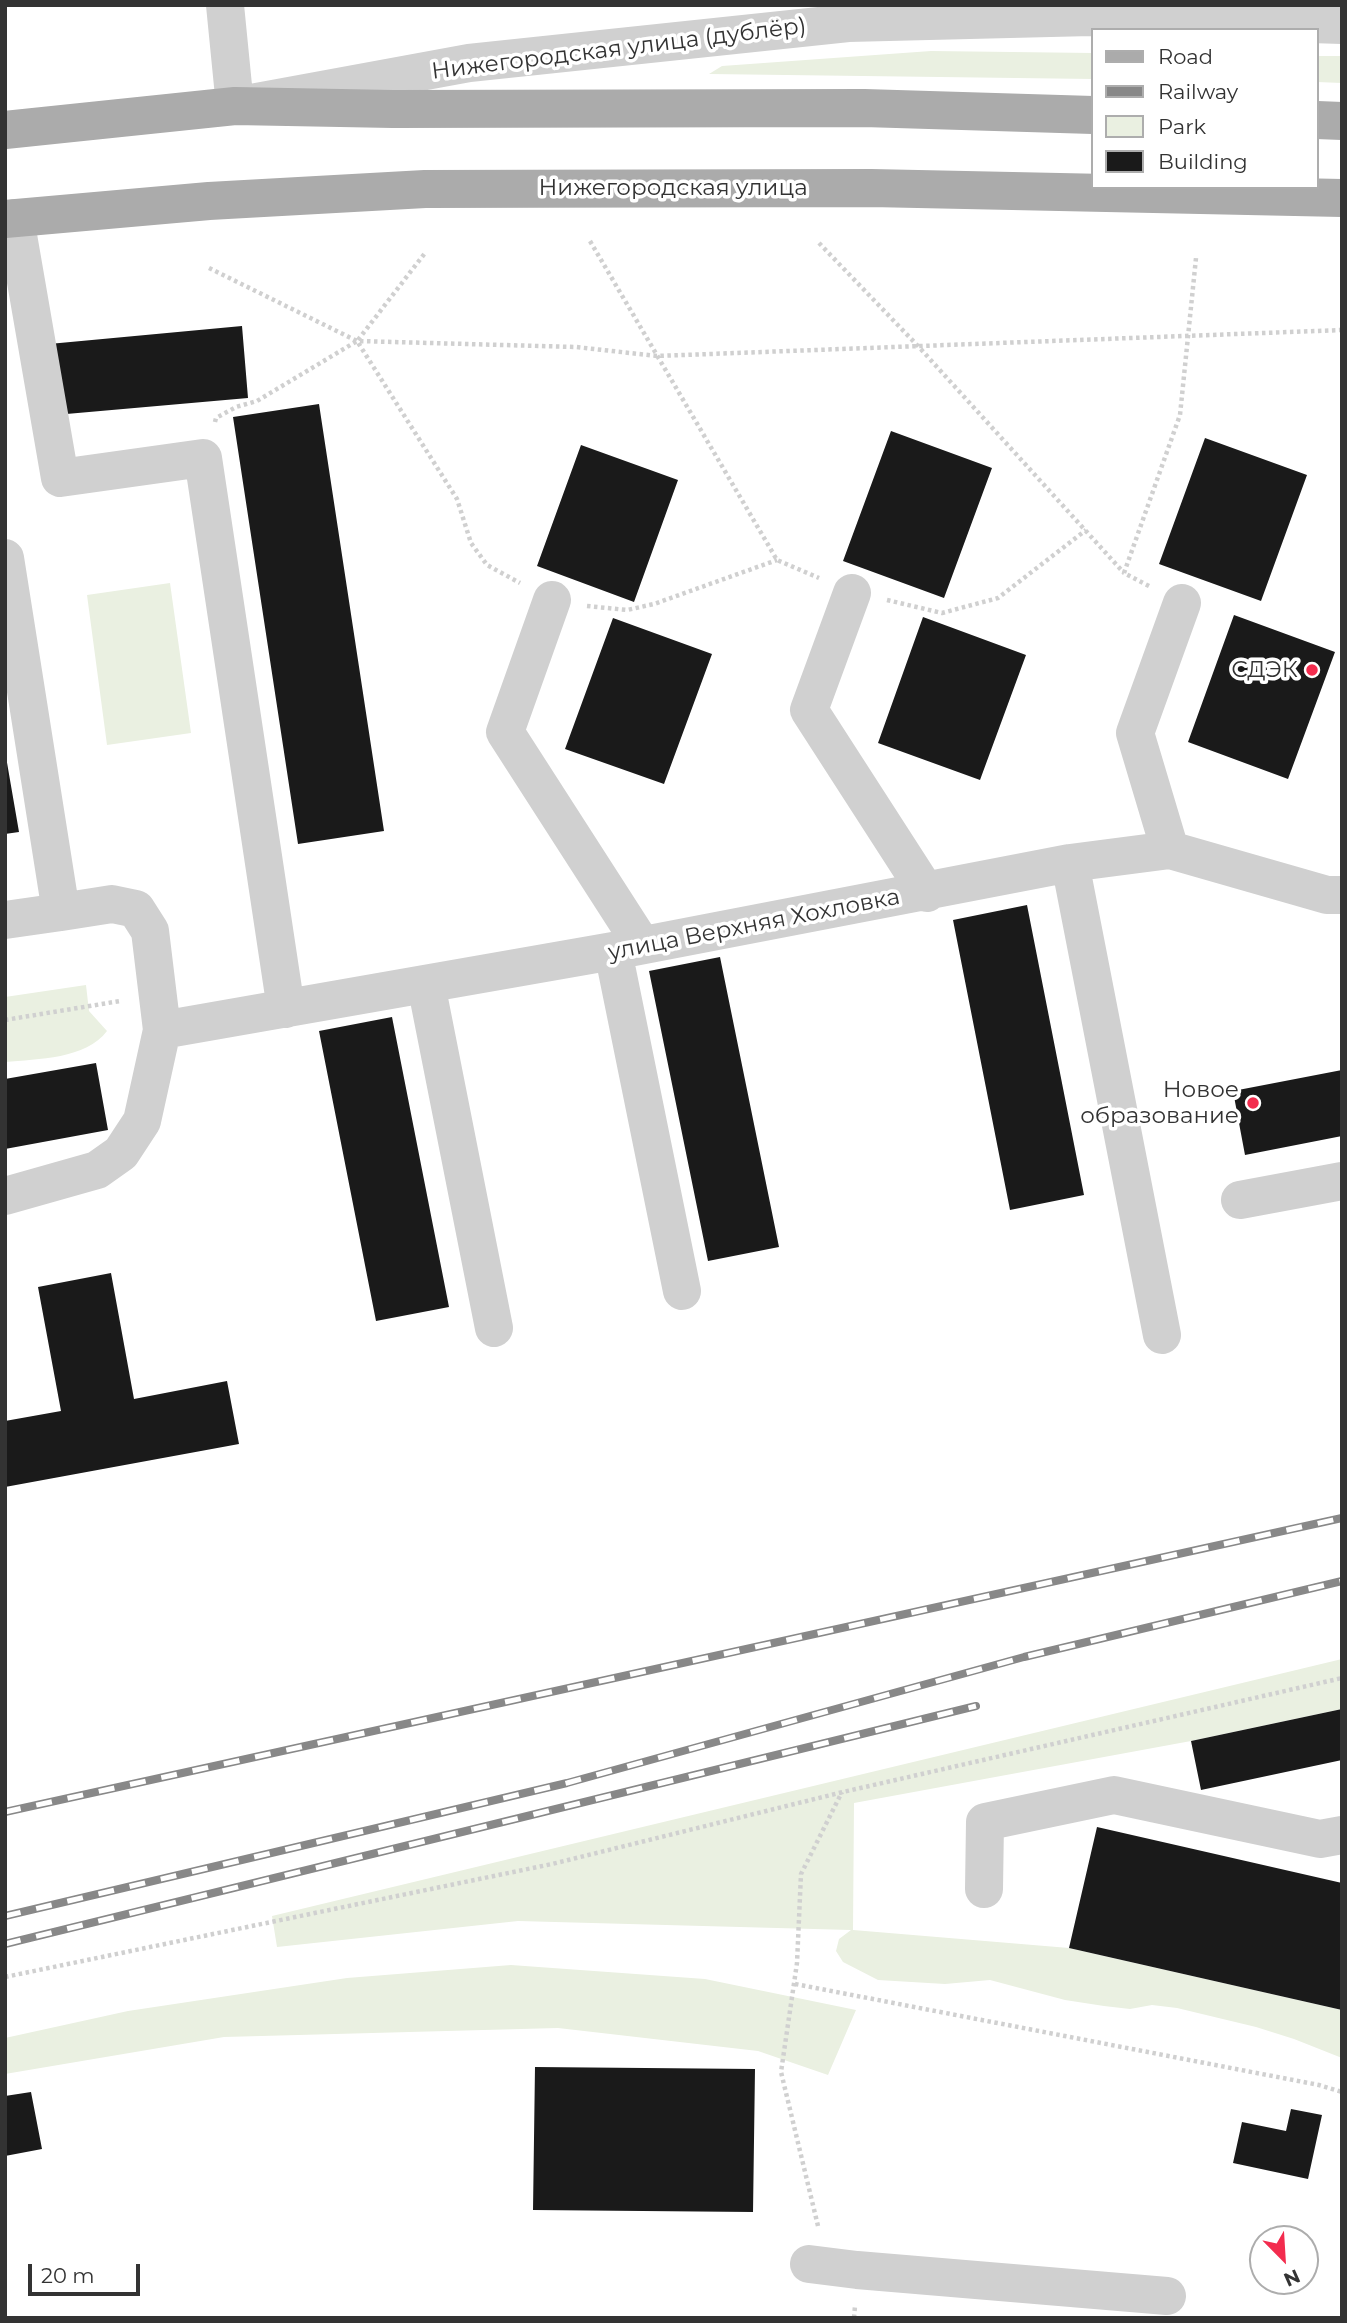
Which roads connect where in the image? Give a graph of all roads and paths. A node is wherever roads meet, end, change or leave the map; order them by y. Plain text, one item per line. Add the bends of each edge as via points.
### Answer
1 (225, 5) edge
2 (812, 16) edge
3 (1342, 25) edge
4 (235, 107) junction
5 (1092, 115) edge
6 (1319, 120) edge
7 (1342, 121) edge
8 (5, 130) edge
9 (1342, 198) edge
10 (10, 219) edge
11 (590, 241) dead end
12 (819, 243) dead end
13 (425, 253) dead end
14 (1196, 258) dead end
15 (209, 268) dead end
16 (1342, 330) edge
17 (1188, 335) junction
18 (357, 341) junction
19 (919, 345) junction
20 (657, 356) junction
21 (203, 458) junction
22 (1086, 530) junction
23 (5, 558) edge
24 (777, 560) junction
25 (1124, 573) junction
26 (852, 593) junction
27 (552, 600) junction
28 (1182, 603) joint
29 (1170, 850) junction
30 (1070, 863) junction
31 (927, 892) junction
32 (1342, 895) edge
33 (61, 912) junction
34 (5, 920) edge
35 (627, 948) junction
36 (426, 984) junction
37 (286, 1009) junction
38 (5, 1020) edge
39 (162, 1030) junction
40 (1342, 1181) edge
41 (5, 1195) edge
42 (1240, 1200) dead end
43 (682, 1291) dead end
44 (494, 1328) dead end
45 (1162, 1335) dead end
46 (1342, 1678) edge
47 (843, 1791) junction
48 (1342, 1835) edge
49 (984, 1889) dead end
50 (5, 1977) edge
51 (795, 1984) junction
52 (1342, 2092) edge
53 (818, 2265) joint
54 (1167, 2296) dead end

1 - 4 street
2 - 3 street, Нижегородская улица (дублёр) via 848,23 1091,17
2 - 4 street, Нижегородская улица (дублёр) via 468,63
4 - 5 main road via 850,108
4 - 8 main road
6 - 7 main road
9 - 10 main road, Нижегородская улица via 871,188 425,189 209,201
10 - 21 street via 60,478
11 - 20 path
12 - 19 path
13 - 18 path
14 - 17 path
15 - 18 path
16 - 17 path
17 - 19 path
17 - 25 path via 1180,415
18 - 20 path via 576,346
18 - 21 path via 257,401 216,418
18 - 27 path via 457,499 471,543 487,565
19 - 20 path
19 - 22 path
20 - 24 path
21 - 37 street
22 - 25 path
22 - 26 path via 998,598 942,612
23 - 33 street
24 - 26 path
24 - 27 path via 627,610
25 - 28 path
26 - 31 street via 809,710
27 - 35 street via 505,732
28 - 29 street via 1135,733
29 - 30 street, улица Верхняя Хохловка
29 - 32 street, улица Верхняя Хохловка via 1326,895
30 - 31 street, улица Верхняя Хохловка
30 - 45 street
31 - 35 street, улица Верхняя Хохловка
33 - 34 street
33 - 39 street via 112,904 136,909 150,931
35 - 36 street, улица Верхняя Хохловка
35 - 43 street
36 - 37 street, улица Верхняя Хохловка
36 - 44 street
37 - 39 street, улица Верхняя Хохловка
38 - 39 path via 126,1000
39 - 41 street via 142,1121 121,1153 97,1170
40 - 42 street
46 - 47 path
47 - 50 path via 552,1864
47 - 51 path via 801,1874
48 - 49 street via 1320,1839 1114,1795 985,1822
51 - 52 path
51 - 53 path via 781,2072
53 - 54 street

